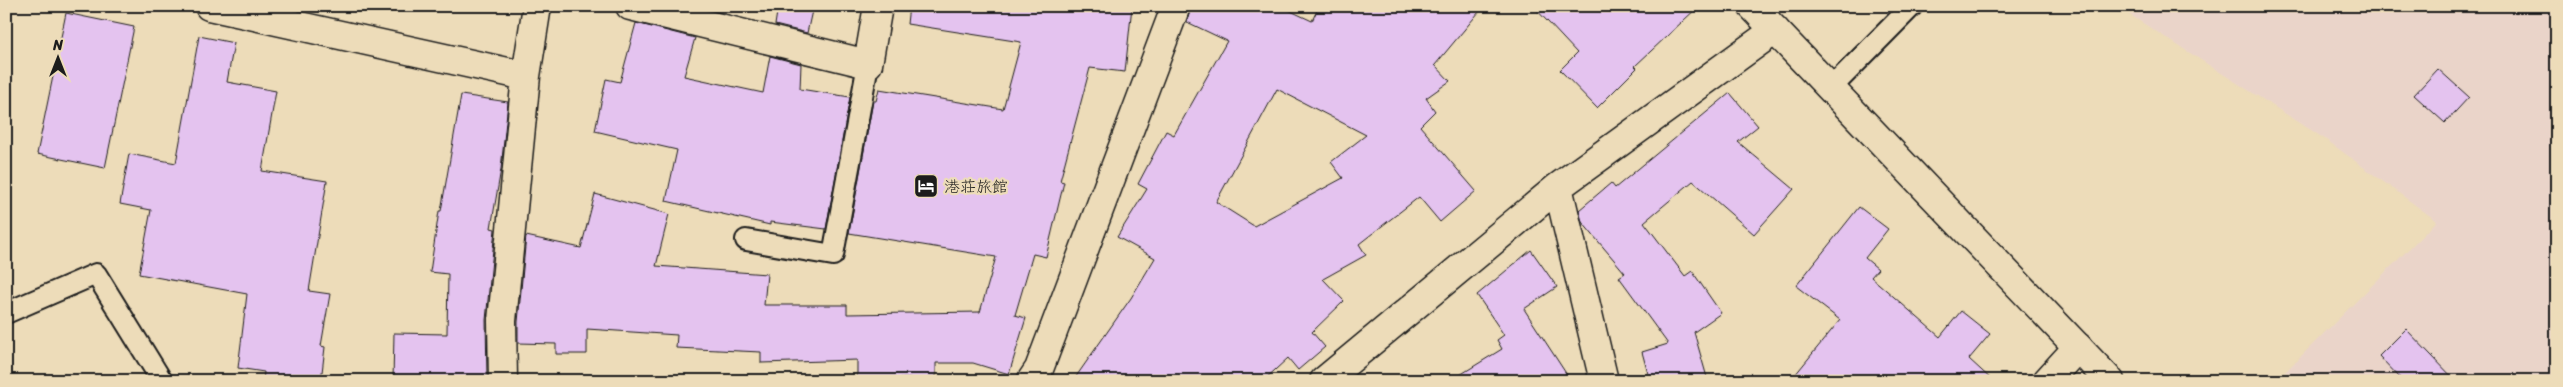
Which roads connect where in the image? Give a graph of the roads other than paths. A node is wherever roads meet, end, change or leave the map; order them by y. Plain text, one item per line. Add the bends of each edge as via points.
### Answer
1 (209, 6) edge
2 (537, 6) edge
3 (630, 6) edge
4 (878, 6) edge
5 (1176, 6) edge
6 (1752, 6) edge
7 (1912, 6) edge
8 (1775, 30) junction
9 (868, 64) junction
10 (526, 76) junction
11 (1831, 88) junction
12 (1558, 188) junction
13 (746, 240) dead end
14 (6, 313) edge
15 (2078, 347) junction
16 (507, 380) edge
17 (162, 381) edge
18 (1031, 381) edge
19 (1324, 381) edge
20 (1604, 381) edge
21 (2047, 381) edge
22 (2110, 381) edge

1 - 10 street
2 - 10 street
3 - 9 street
4 - 9 street
5 - 18 street via 1042,360
6 - 8 street
7 - 11 lane
8 - 11 street
8 - 12 street
9 - 13 lane via 833,255
10 - 16 street via 502,321
11 - 15 street
12 - 19 street
12 - 20 street
14 - 17 lane via 96,274
15 - 21 street
15 - 22 street

